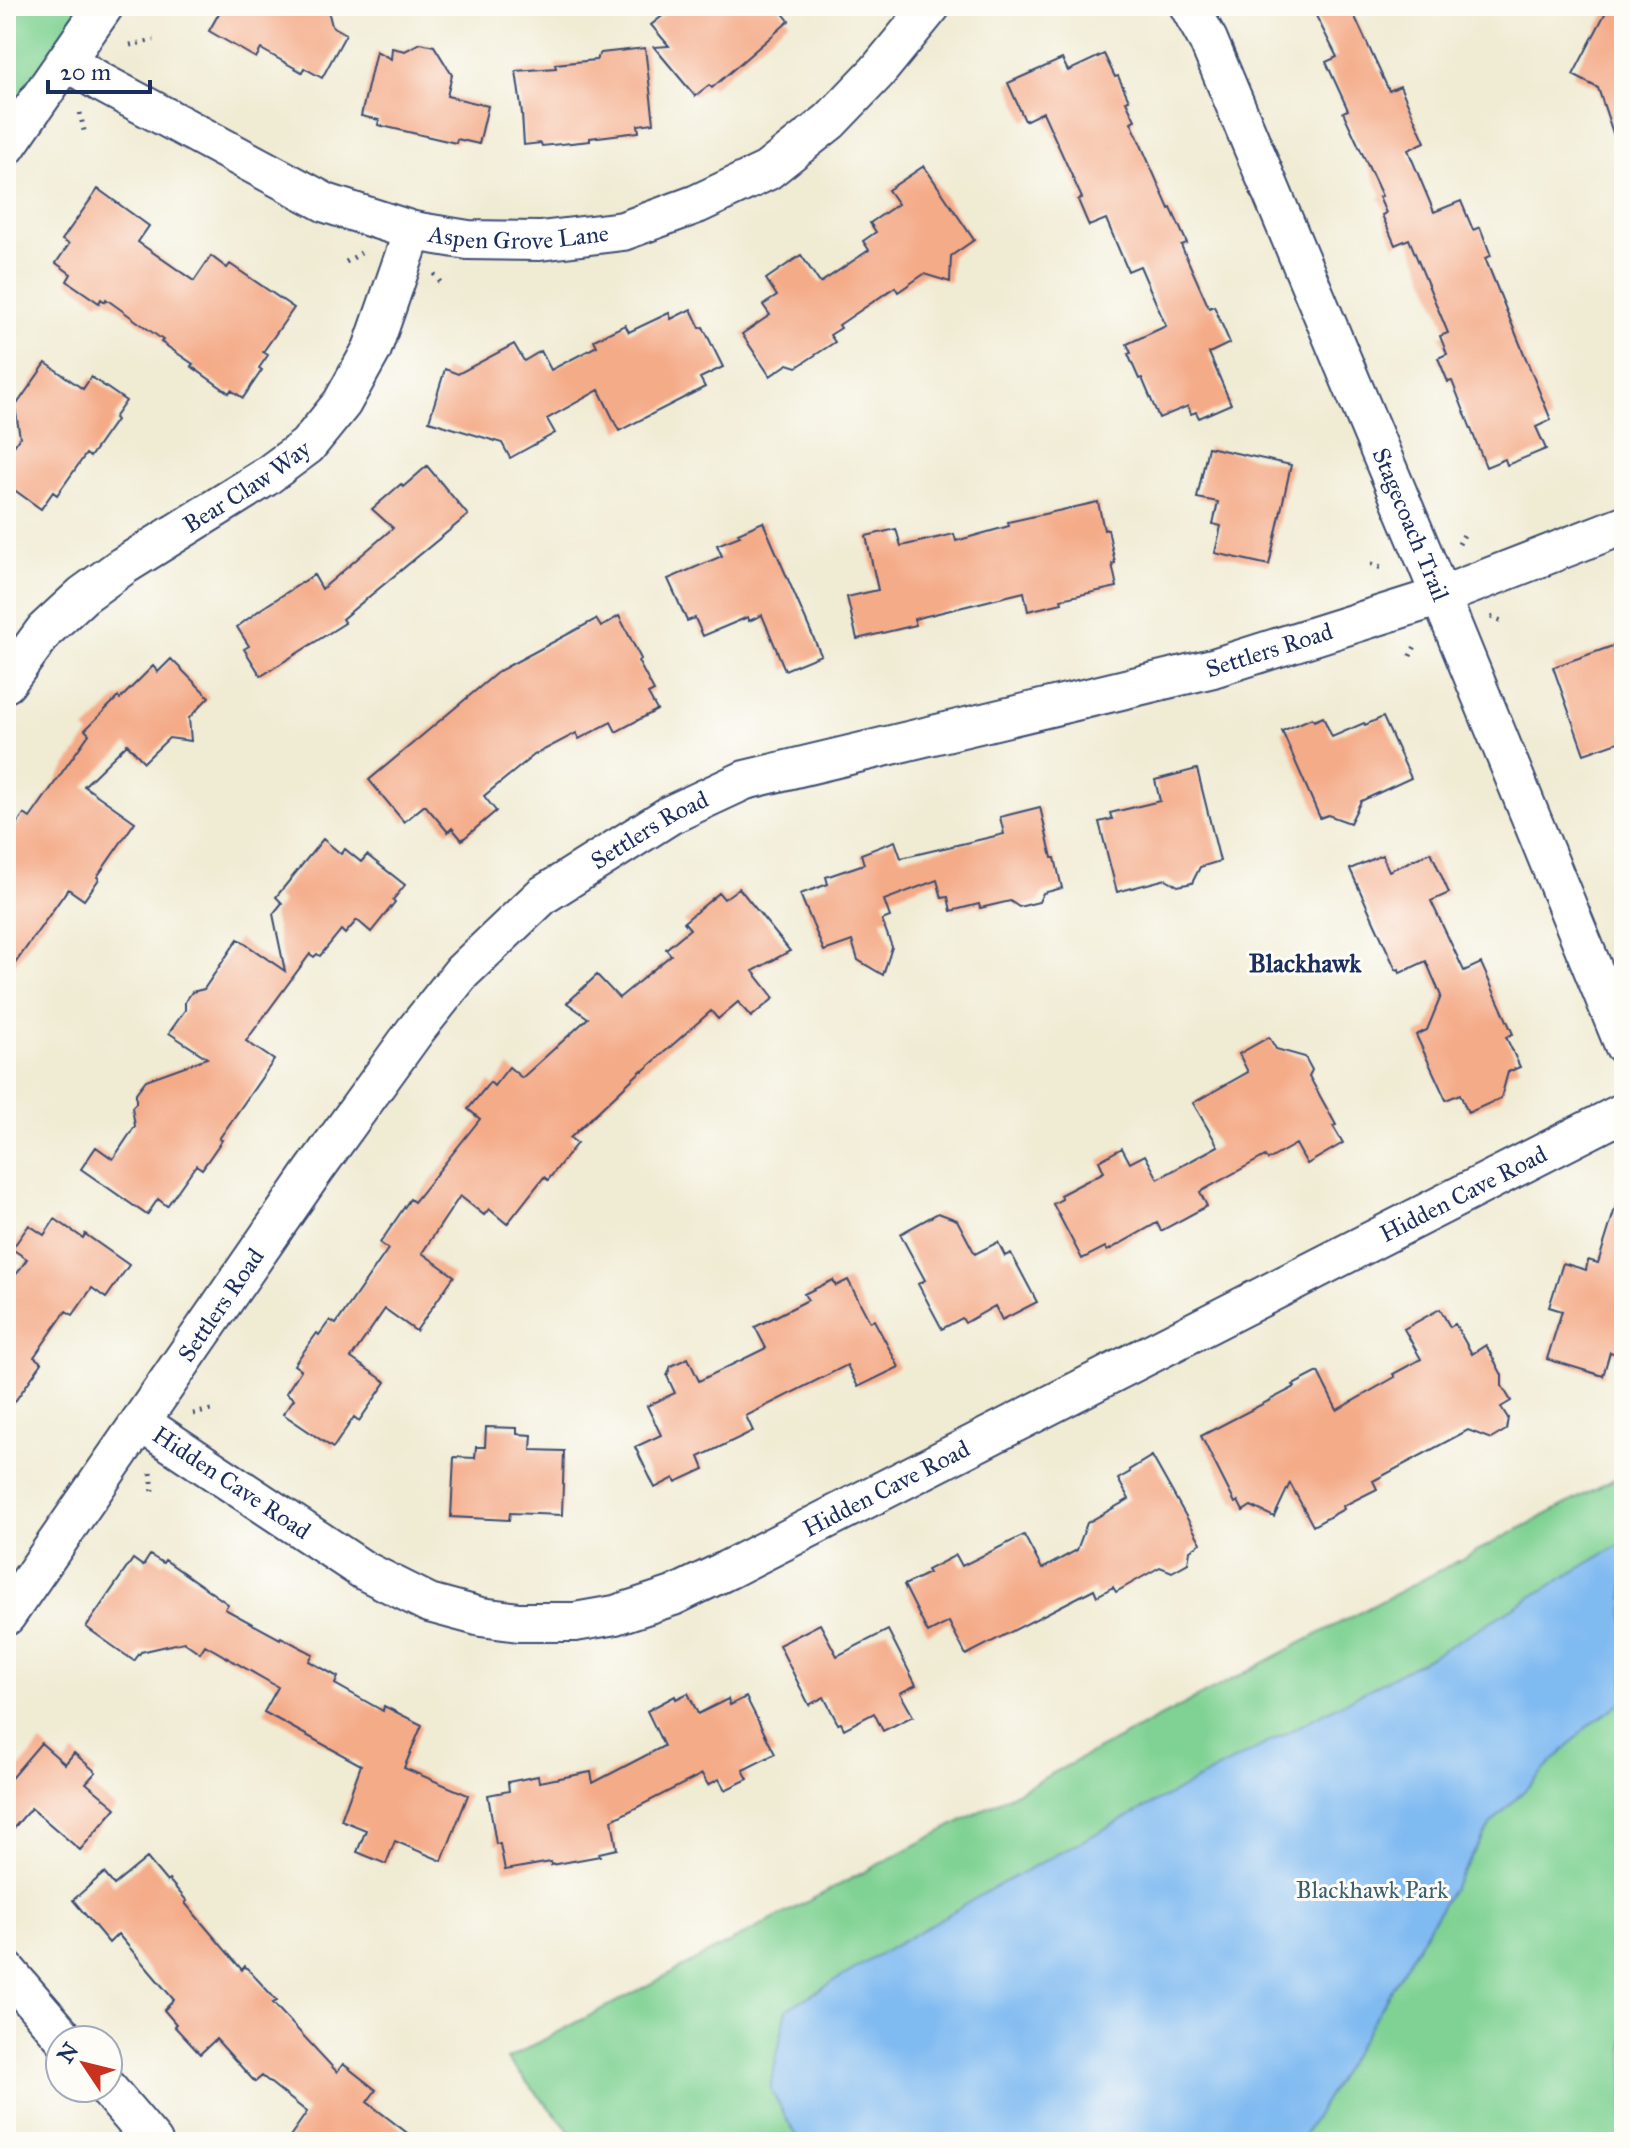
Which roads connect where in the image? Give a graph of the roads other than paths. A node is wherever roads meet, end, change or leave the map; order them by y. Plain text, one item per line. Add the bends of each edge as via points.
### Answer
1 (104, 6) edge
2 (931, 6) edge
3 (1189, 6) edge
4 (66, 61) junction
5 (6, 147) edge
6 (413, 231) junction
7 (1624, 525) edge
8 (1441, 596) junction
9 (6, 683) edge
10 (1624, 1045) edge
11 (1624, 1112) edge
12 (140, 1422) junction
13 (6, 1616) edge
14 (6, 1970) edge
15 (52, 2024) edge
16 (121, 2104) edge
17 (153, 2142) edge

1 - 4 street
2 - 6 street, Aspen Grove Lane via 830,121 767,171 697,204 623,231 540,241 468,240
3 - 8 street, Stagecoach Trail via 1208,40
4 - 5 street
4 - 6 street, Aspen Grove Lane via 326,203
6 - 9 street, Bear Claw Way via 372,349 342,403 307,446 83,595 45,630
7 - 8 street, Settlers Road
8 - 10 street, Stagecoach Trail
8 - 12 street, Settlers Road via 1213,668 745,780 670,815 543,895 462,972 415,1031
11 - 12 street, Hidden Cave Road via 727,1570 615,1615 575,1622 519,1622 429,1603 363,1570
12 - 13 street, Settlers Road
14 - 15 street
16 - 17 street

